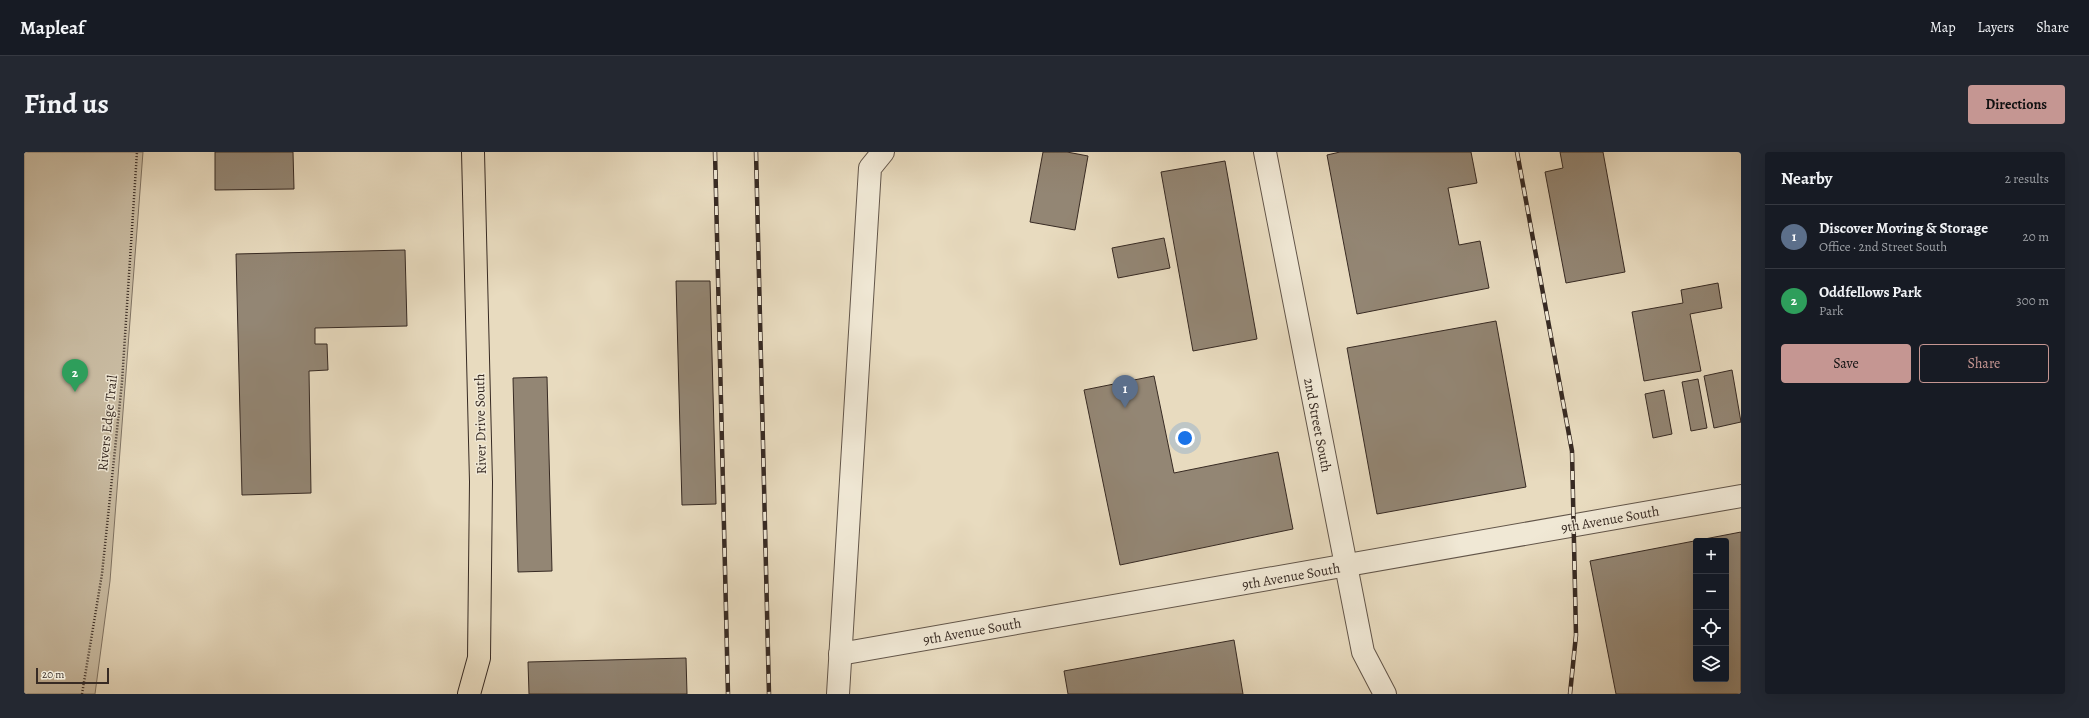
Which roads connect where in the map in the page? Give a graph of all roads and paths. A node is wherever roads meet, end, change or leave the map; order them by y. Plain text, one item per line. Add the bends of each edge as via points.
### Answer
1 (137, 152) edge
2 (473, 152) edge
3 (883, 152) edge
4 (1265, 152) edge
5 (1741, 496) edge
6 (1345, 567) junction
7 (840, 654) junction
8 (82, 694) edge
9 (469, 694) edge
10 (838, 694) edge
11 (1385, 694) edge

1 - 8 path, Rivers Edge Trail via 121,390 102,574
2 - 9 main road, River Drive South via 481,482 479,658
3 - 7 street via 870,168
4 - 6 street, 2nd Street South
5 - 6 street, 9th Avenue South
6 - 7 street, 9th Avenue South
6 - 11 street, 2nd Street South via 1363,652
7 - 10 street

